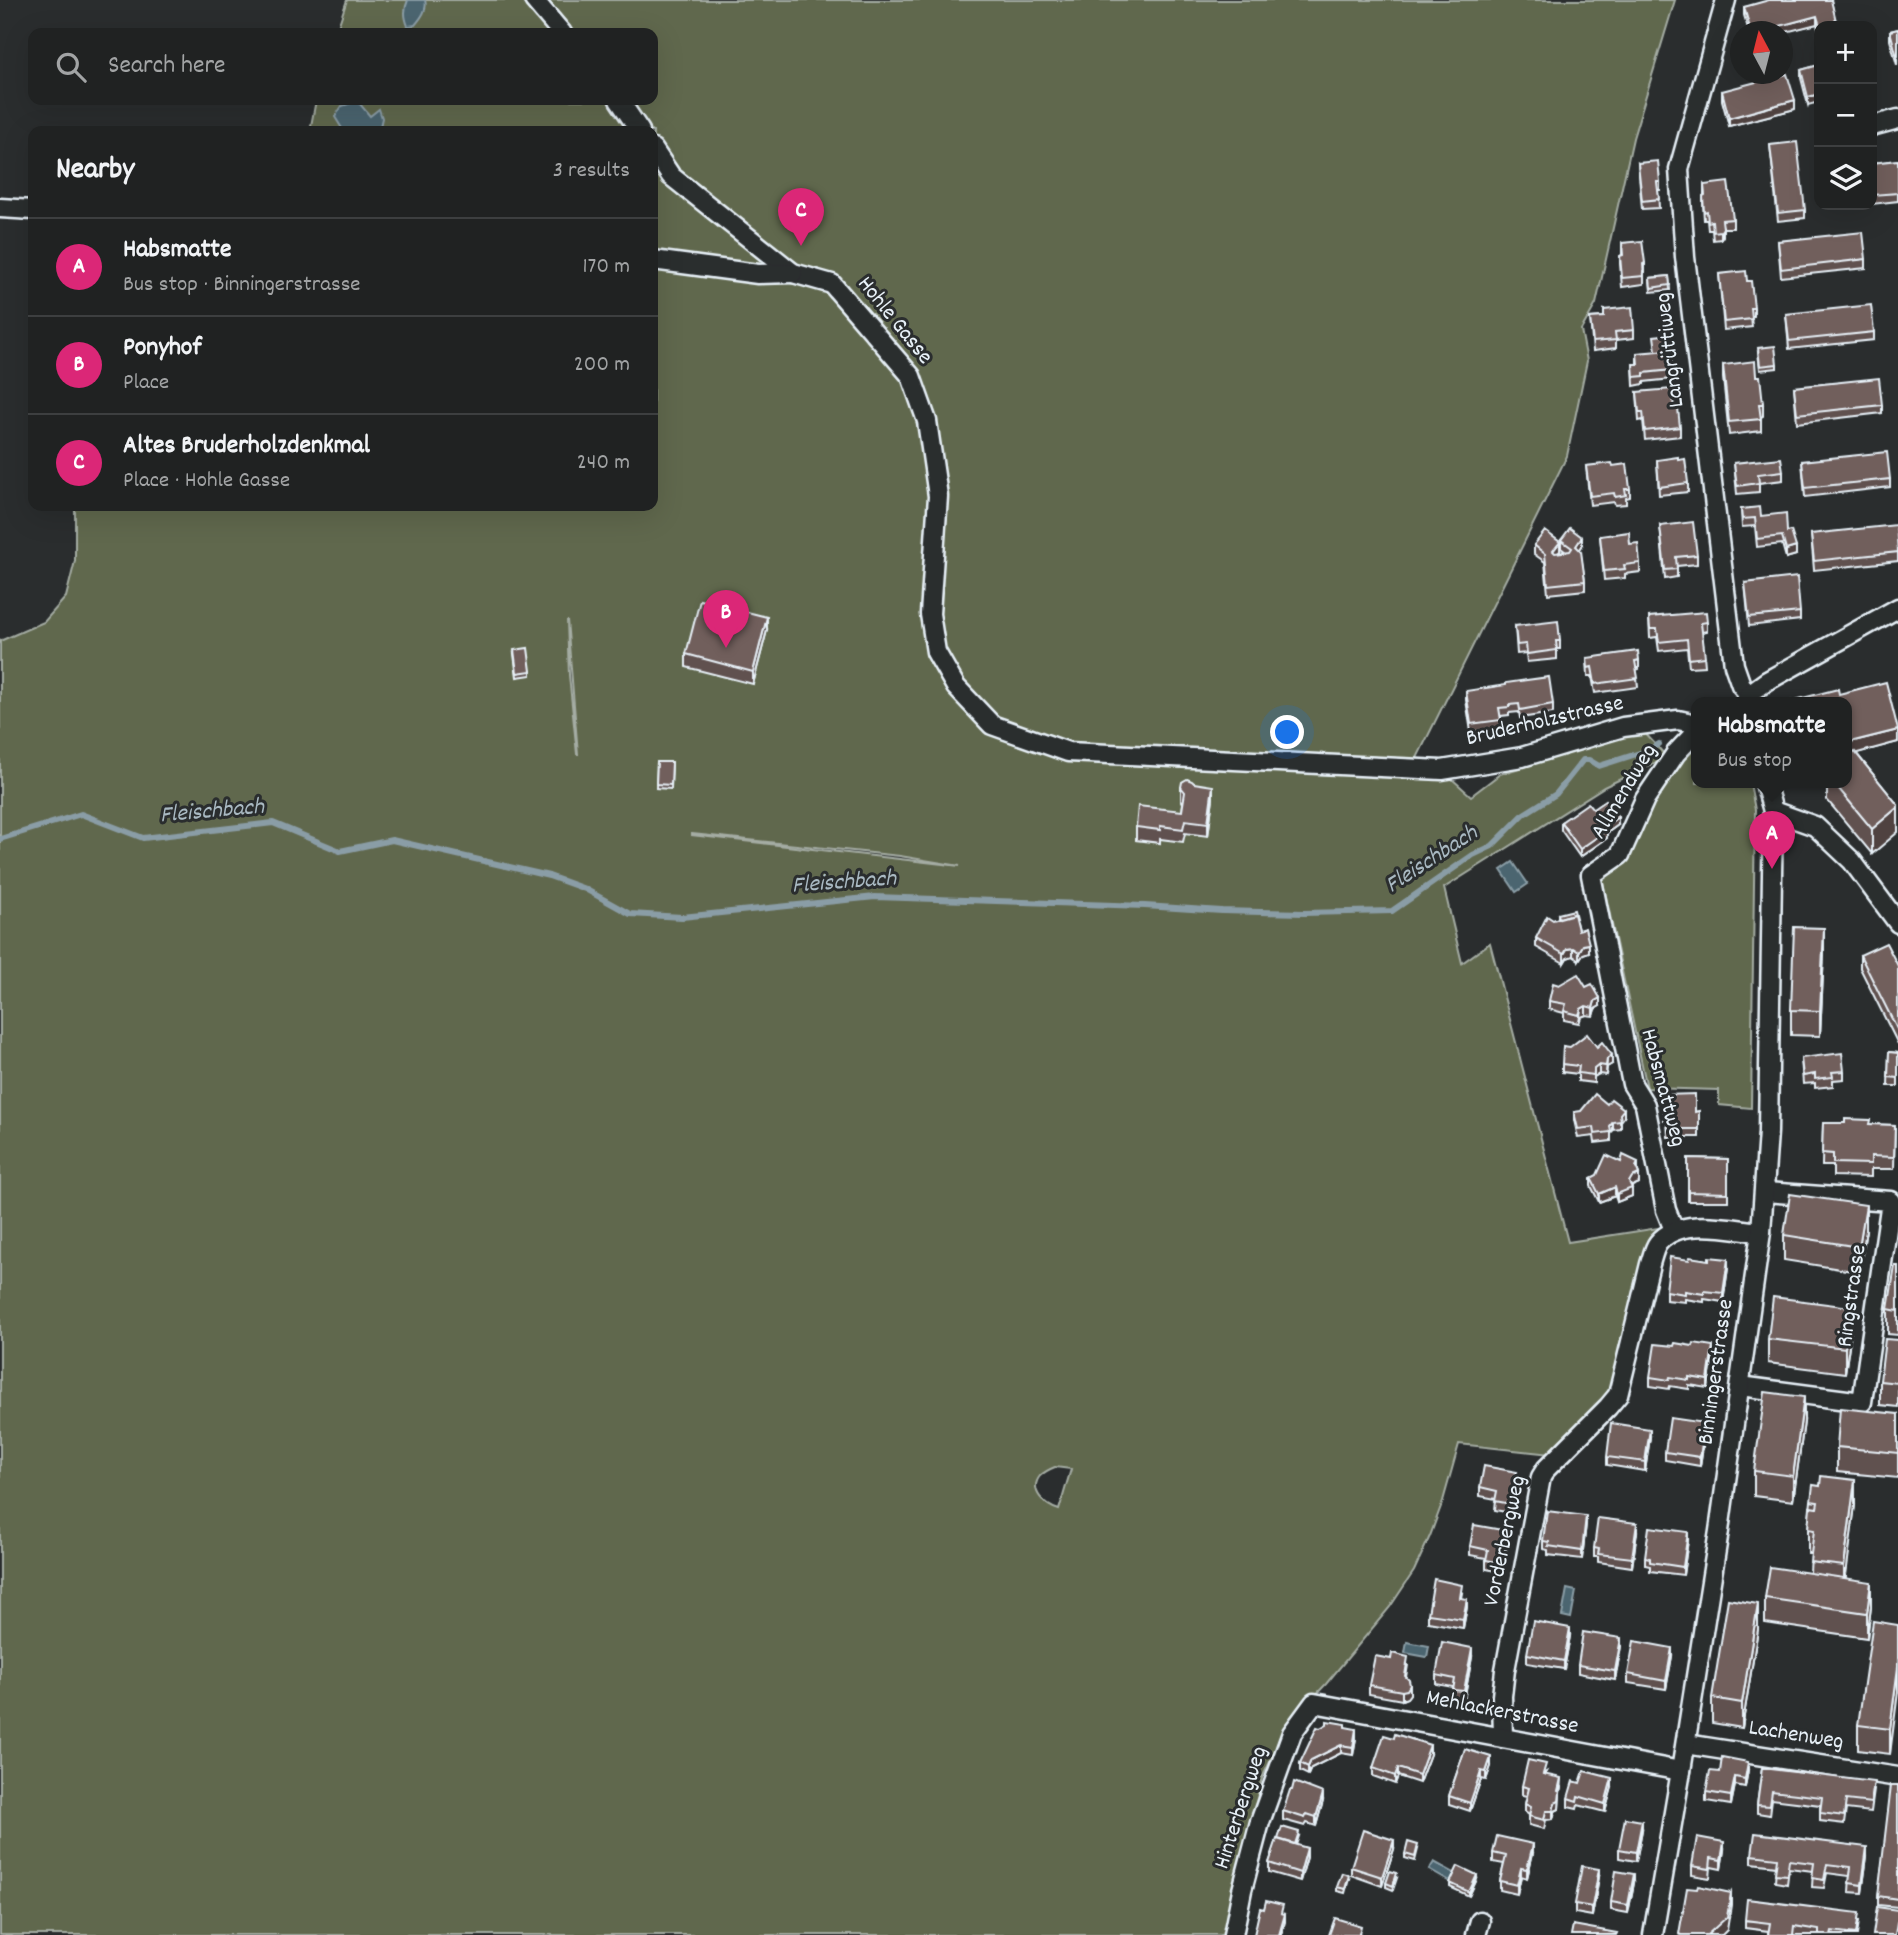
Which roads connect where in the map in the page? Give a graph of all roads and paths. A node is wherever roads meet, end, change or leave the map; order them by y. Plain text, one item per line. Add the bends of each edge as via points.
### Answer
1 (534, 0) edge
2 (1726, 0) edge
3 (558, 28) edge
4 (622, 105) edge
5 (1898, 119) edge
6 (1877, 125) edge
7 (636, 126) edge
8 (658, 156) edge
9 (0, 208) edge
10 (28, 210) edge
11 (658, 261) edge
12 (793, 273) junction
13 (1898, 608) edge
14 (1747, 697) edge
15 (1748, 697) edge
16 (1691, 723) edge
17 (1691, 737) edge
18 (1068, 752) joint
19 (1766, 788) edge
20 (1773, 811) junction
21 (1591, 875) joint
22 (1898, 923) edge
23 (1765, 1192) junction
24 (1674, 1230) junction
25 (1761, 1232) junction
26 (1740, 1386) junction
27 (1314, 1703) joint
28 (1503, 1738) junction
29 (1686, 1744) junction
30 (1681, 1771) junction
31 (1898, 1777) edge
32 (1233, 1935) edge
33 (1653, 1935) edge

1 - 3 street
2 - 14 street, Langrüttiweg via 1679,169 1685,257 1734,664
4 - 7 street
5 - 6 street
8 - 12 street, Hohle Gasse via 671,176
9 - 10 street
11 - 12 street via 758,274
12 - 18 street, Hohle Gasse via 832,284 911,376 927,421 938,496 930,614 936,652 956,687 992,725
13 - 15 street via 1767,681
16 - 18 street, Bruderholzstrasse via 1678,720 1623,727 1522,757 1442,770
17 - 21 street, Allmendweg via 1645,799 1620,855
19 - 20 street
20 - 22 street via 1815,826 1852,861
20 - 23 street, Binningerstrasse
21 - 24 street, Habsmattweg via 1632,1084 1645,1105
23 - 25 street, Binningerstrasse
23 - 26 street, Ringstrasse via 1891,1201 1862,1402
24 - 25 street via 1697,1226
24 - 28 street, Vorderbergweg via 1657,1244 1650,1264 1618,1395 1541,1477 1505,1670
25 - 26 street, Binningerstrasse
26 - 29 street, Binningerstrasse
27 - 28 street, Mehlackerstrasse
27 - 32 street, Hinterbergweg via 1292,1733 1260,1822
28 - 30 street, Mehlackerstrasse
29 - 30 street, Binningerstrasse
29 - 31 street, Lachenweg
30 - 33 street, Binningerstrasse

